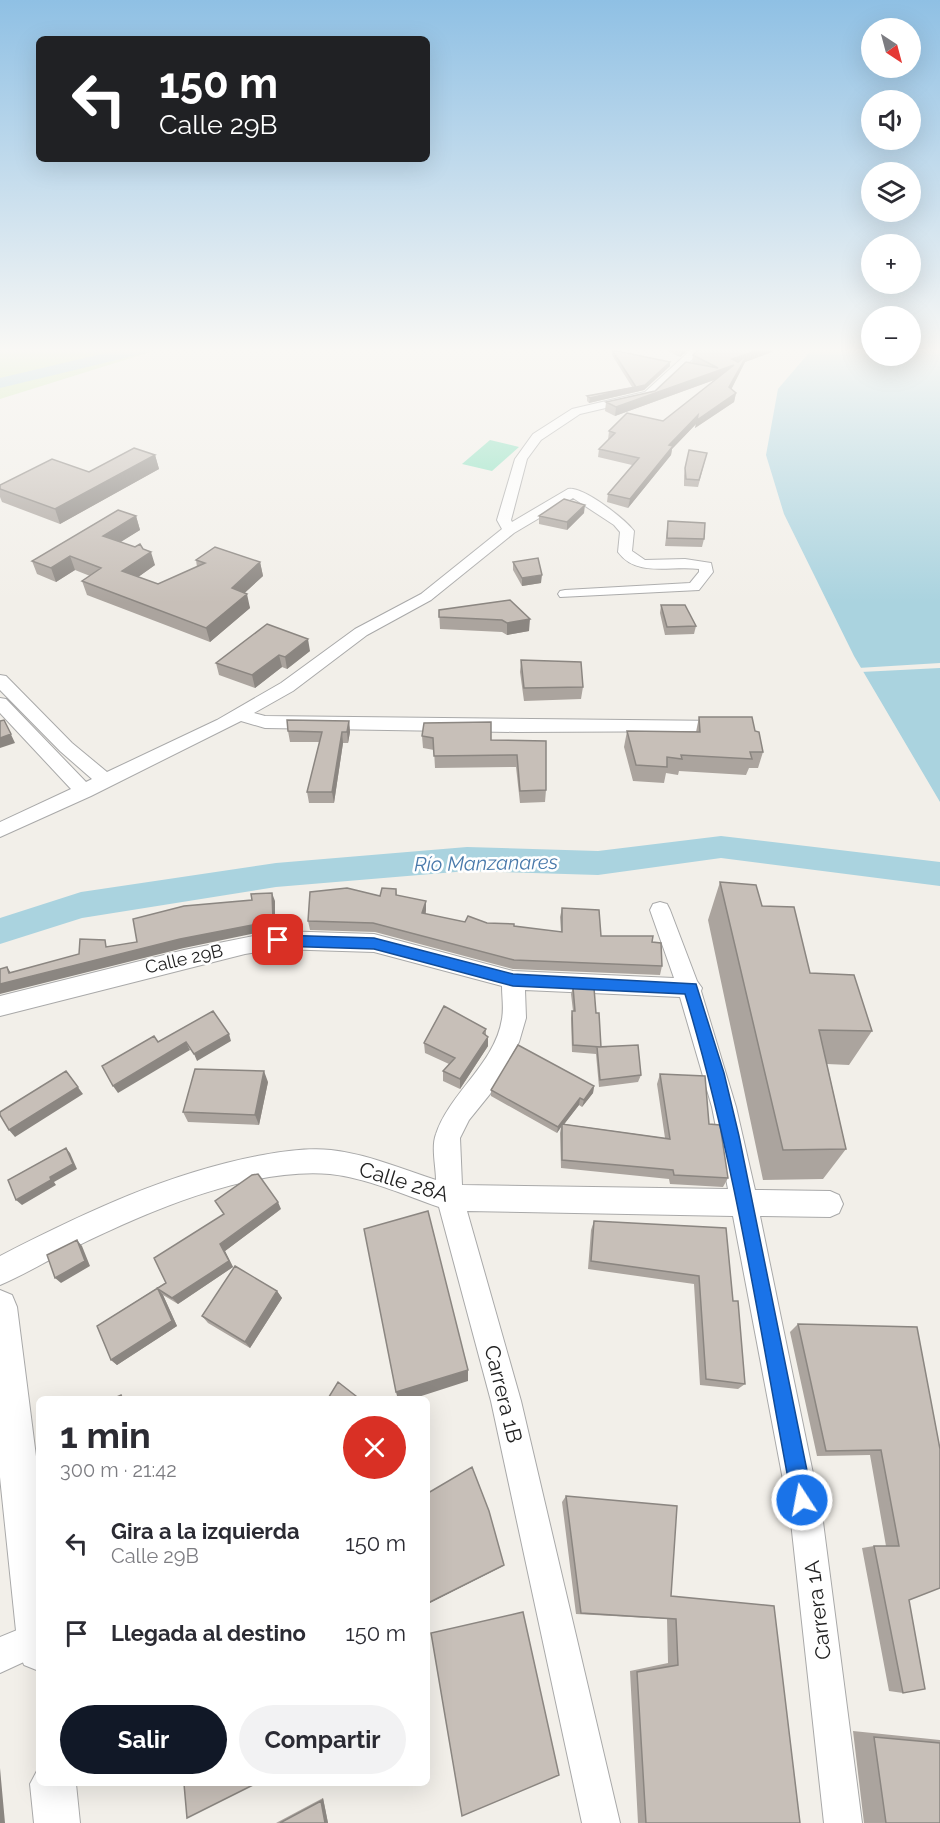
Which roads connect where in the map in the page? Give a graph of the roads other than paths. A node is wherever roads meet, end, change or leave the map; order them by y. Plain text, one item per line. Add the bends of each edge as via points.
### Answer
1 (543, 433) edge
2 (509, 530) junction
3 (565, 594) dead end
4 (0, 680) edge
5 (0, 703) edge
6 (239, 715) junction
7 (737, 727) edge
8 (105, 780) junction
9 (84, 791) junction
10 (0, 830) edge
11 (660, 910) dead end
12 (513, 980) junction
13 (691, 988) junction
14 (0, 1006) edge
15 (450, 1198) junction
16 (744, 1203) junction
17 (830, 1204) dead end
18 (0, 1271) edge
19 (0, 1307) edge
20 (7, 1427) edge
21 (36, 1630) edge
22 (36, 1645) edge
23 (0, 1655) edge
24 (53, 1786) edge
25 (57, 1823) edge
26 (601, 1823) edge
27 (843, 1823) edge

1 - 2 street via 521,459 504,520
2 - 3 street via 573,492 627,531 625,552 632,561 644,565 706,566 706,573 694,587
2 - 6 street via 426,597 362,632 286,687
4 - 8 street
5 - 9 street
6 - 7 street via 265,722
6 - 8 street
8 - 9 street
9 - 10 street
11 - 13 street, Carrera 1A
12 - 13 street, Calle 29B
12 - 14 street, Calle 29B via 374,943 278,940 184,959
12 - 15 street, Carrera 1B via 514,1018 507,1042 481,1086 459,1112 447,1137
13 - 16 street, Carrera 1A via 717,1073
15 - 16 street, Calle 28A
15 - 18 street, Calle 28A via 358,1167 329,1162 282,1164 180,1189 122,1211
15 - 26 street, Carrera 1B via 506,1401
16 - 17 street, Calle 28A
16 - 27 street, Carrera 1A via 807,1522
19 - 20 street
20 - 21 street
22 - 23 street
24 - 25 street

